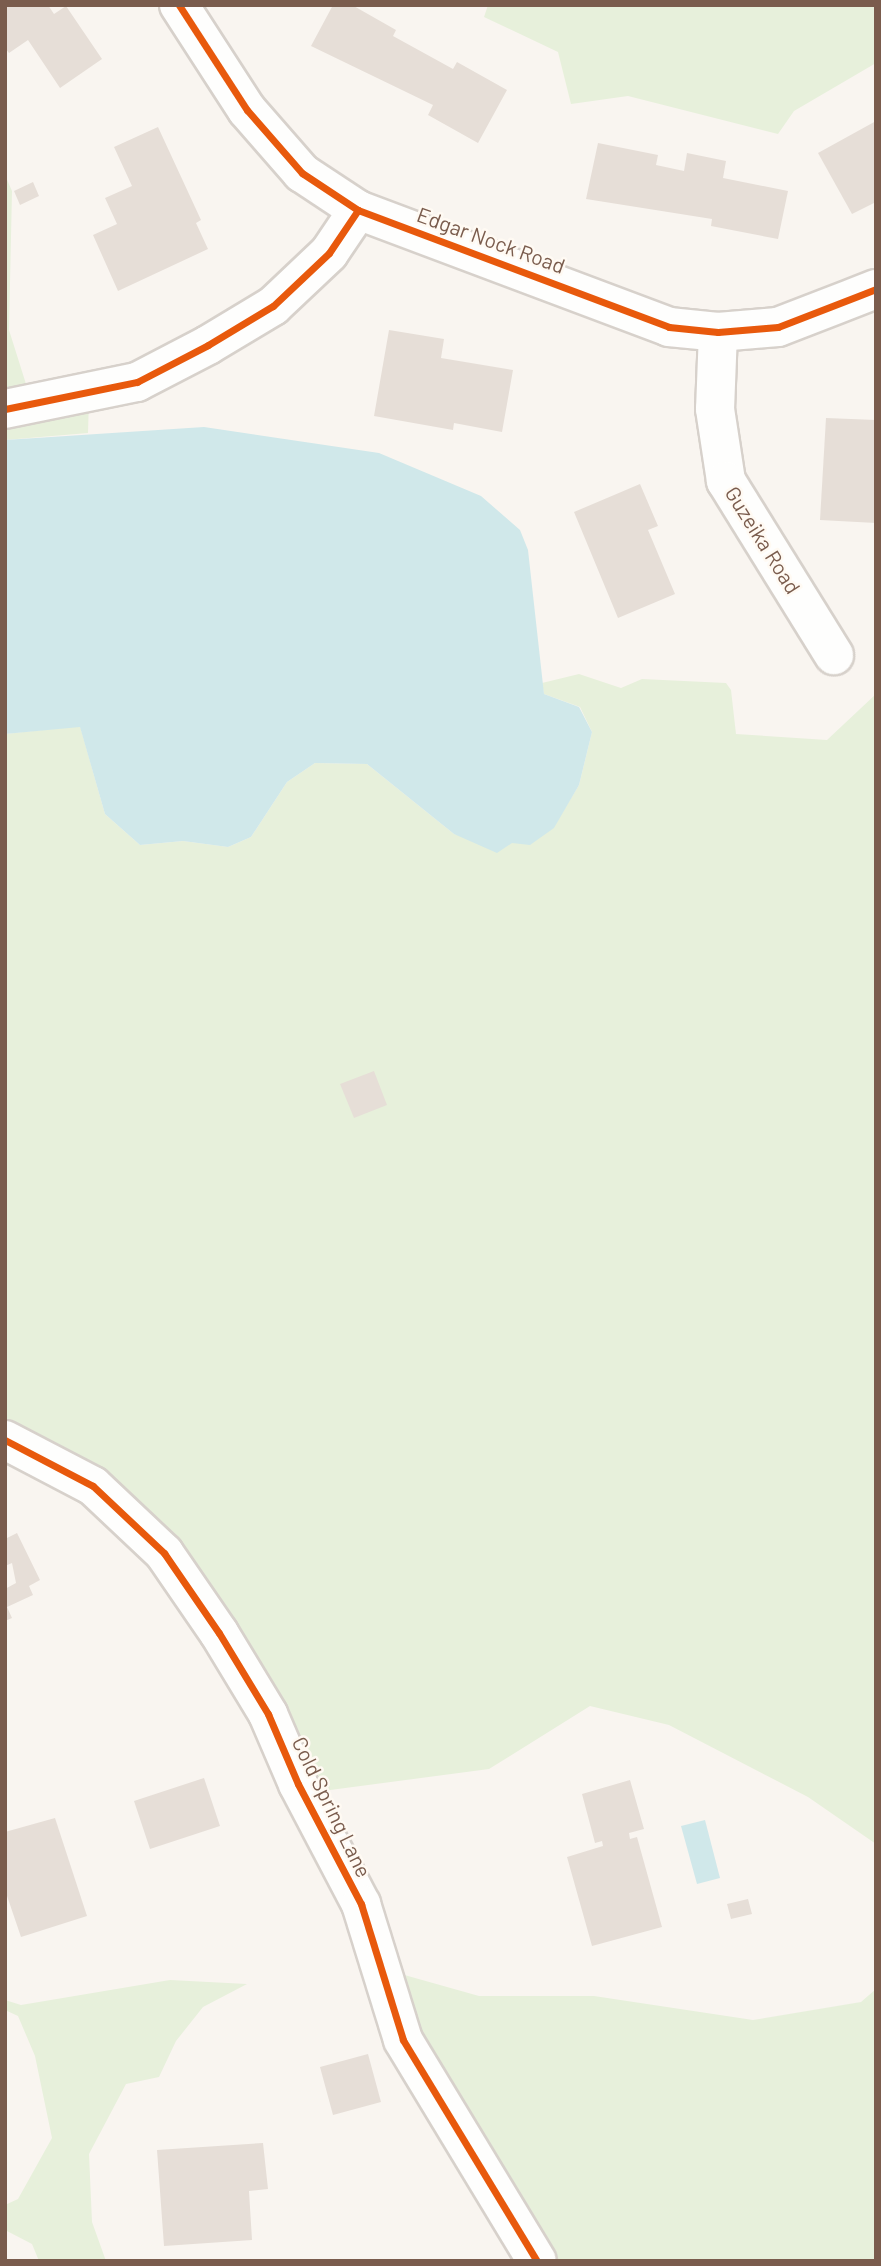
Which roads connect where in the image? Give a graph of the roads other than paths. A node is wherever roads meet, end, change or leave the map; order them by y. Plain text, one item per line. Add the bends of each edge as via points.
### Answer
1 (180, 5) edge
2 (358, 210) junction
3 (876, 289) edge
4 (718, 332) junction
5 (5, 409) edge
6 (834, 655) dead end
7 (5, 1440) edge
8 (537, 2261) edge

1 - 2 street, Edgar Nock Road via 247,110 302,173
2 - 4 street, Edgar Nock Road via 669,327
2 - 5 street via 329,253 273,306 208,345 137,382
3 - 4 street, Edgar Nock Road via 778,327
4 - 6 street, Guzeika Road via 715,409 726,481
7 - 8 street, Cold Spring Lane via 93,1486 164,1553 219,1633 268,1714 298,1784 361,1904 403,2040

